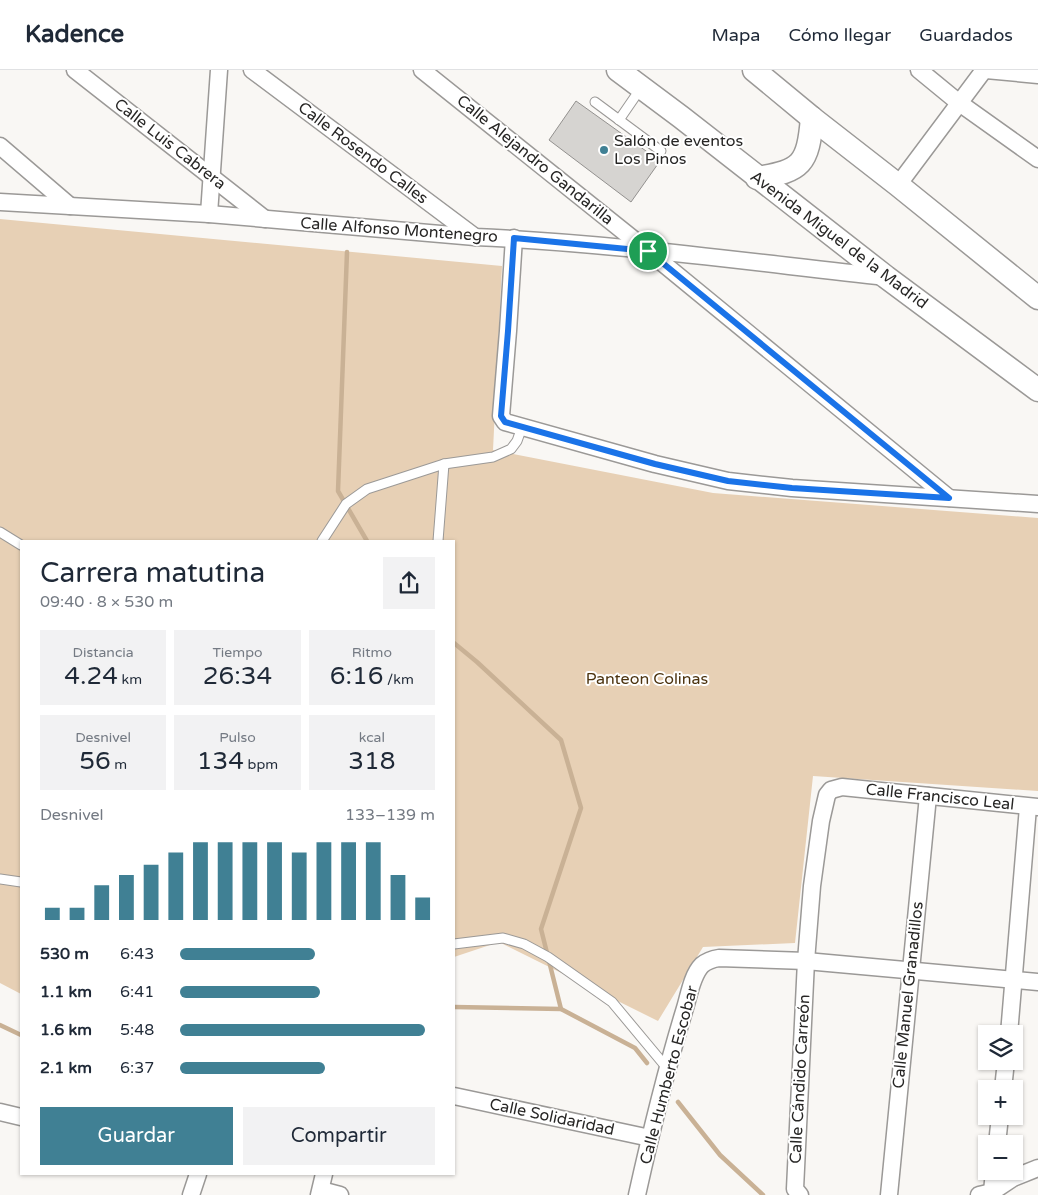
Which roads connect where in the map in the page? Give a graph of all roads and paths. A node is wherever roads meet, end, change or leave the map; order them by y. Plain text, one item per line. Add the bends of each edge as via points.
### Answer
1 (75, 70) edge
2 (219, 70) edge
3 (252, 70) edge
4 (422, 70) edge
5 (618, 70) edge
6 (754, 70) edge
7 (919, 70) edge
8 (985, 70) edge
9 (1038, 75) edge
10 (641, 87) junction
11 (595, 102) dead end
12 (958, 102) junction
13 (812, 118) junction
14 (619, 120) junction
15 (0, 146) edge
16 (661, 151) dead end
17 (1038, 159) edge
18 (212, 177) junction
19 (757, 178) junction
20 (898, 185) junction
21 (0, 202) edge
22 (70, 206) junction
23 (209, 214) junction
24 (265, 219) junction
25 (475, 237) junction
26 (514, 238) junction
27 (648, 251) junction
28 (886, 277) junction
29 (1038, 298) edge
30 (1038, 390) edge
31 (522, 427) junction
32 (444, 464) junction
33 (949, 498) junction
34 (1038, 504) edge
35 (0, 532) edge
36 (323, 540) edge
37 (438, 540) edge
38 (20, 544) edge
39 (842, 787) joint
40 (928, 796) junction
41 (1033, 807) edge
42 (0, 879) edge
43 (20, 882) edge
44 (455, 944) edge
45 (806, 961) junction
46 (911, 971) junction
47 (1015, 981) junction
48 (1038, 982) edge
49 (1010, 1025) edge
50 (667, 1068) junction
51 (455, 1096) edge
52 (0, 1112) edge
53 (20, 1117) edge
54 (650, 1138) junction
55 (1038, 1168) edge
56 (198, 1175) edge
57 (324, 1175) edge
58 (992, 1180) edge
59 (320, 1193) edge
60 (988, 1194) edge
61 (191, 1195) edge
62 (340, 1195) edge
63 (637, 1195) edge
64 (800, 1195) edge
65 (889, 1195) edge

1 - 18 street, Calle Luis Cabrera
2 - 18 street
3 - 25 street, Calle Rosendo Calles
4 - 27 street, Calle Alejandro Gandarilla
5 - 10 main road, Avenida Miguel de la Madrid
6 - 13 main road
7 - 12 street
8 - 9 street
8 - 12 street
10 - 14 lane
10 - 19 main road, Avenida Miguel de la Madrid
11 - 14 lane
12 - 17 street
12 - 20 street
13 - 19 main road via 808,148 796,166 782,174
13 - 20 main road
14 - 16 lane
15 - 22 street
18 - 23 street
18 - 24 street, Calle Luis Cabrera
19 - 28 main road, Avenida Miguel de la Madrid
20 - 29 main road
21 - 22 street, Calle Alfonso Montenegro
22 - 23 street, Calle Alfonso Montenegro
23 - 24 street, Calle Alfonso Montenegro
24 - 25 street, Calle Alfonso Montenegro
25 - 26 street, Calle Alfonso Montenegro
26 - 27 street, Calle Alfonso Montenegro
26 - 31 street via 501,416 505,422
27 - 28 street, Calle Alfonso Montenegro
27 - 33 street, Calle Alejandro Gandarilla
28 - 30 main road, Avenida Miguel de la Madrid
31 - 32 lane via 511,449 493,457
31 - 33 street via 728,481
32 - 36 lane via 367,489 346,504
32 - 37 lane
33 - 34 street
35 - 38 lane
39 - 40 street, Calle Francisco Leal
39 - 45 street, Calle Cándido Carreón via 831,790 827,795 821,820
40 - 41 street, Calle Francisco Leal
40 - 46 street, Calle Manuel Granadillos
41 - 47 street
42 - 43 lane
44 - 50 lane via 503,938 524,944 548,958 612,1002
45 - 46 street
45 - 50 street, Calle Humberto Escobar via 719,958 702,965 695,977
45 - 64 street, Calle Cándido Carreón via 795,1189
46 - 47 street
46 - 65 street, Calle Manuel Granadillos
47 - 48 street
47 - 49 street
50 - 54 street, Calle Humberto Escobar
51 - 54 street, Calle Solidaridad
52 - 53 street
54 - 63 street, Calle Humberto Escobar
55 - 60 street via 1013,1178
56 - 61 street
57 - 59 street
58 - 60 street
59 - 62 street

